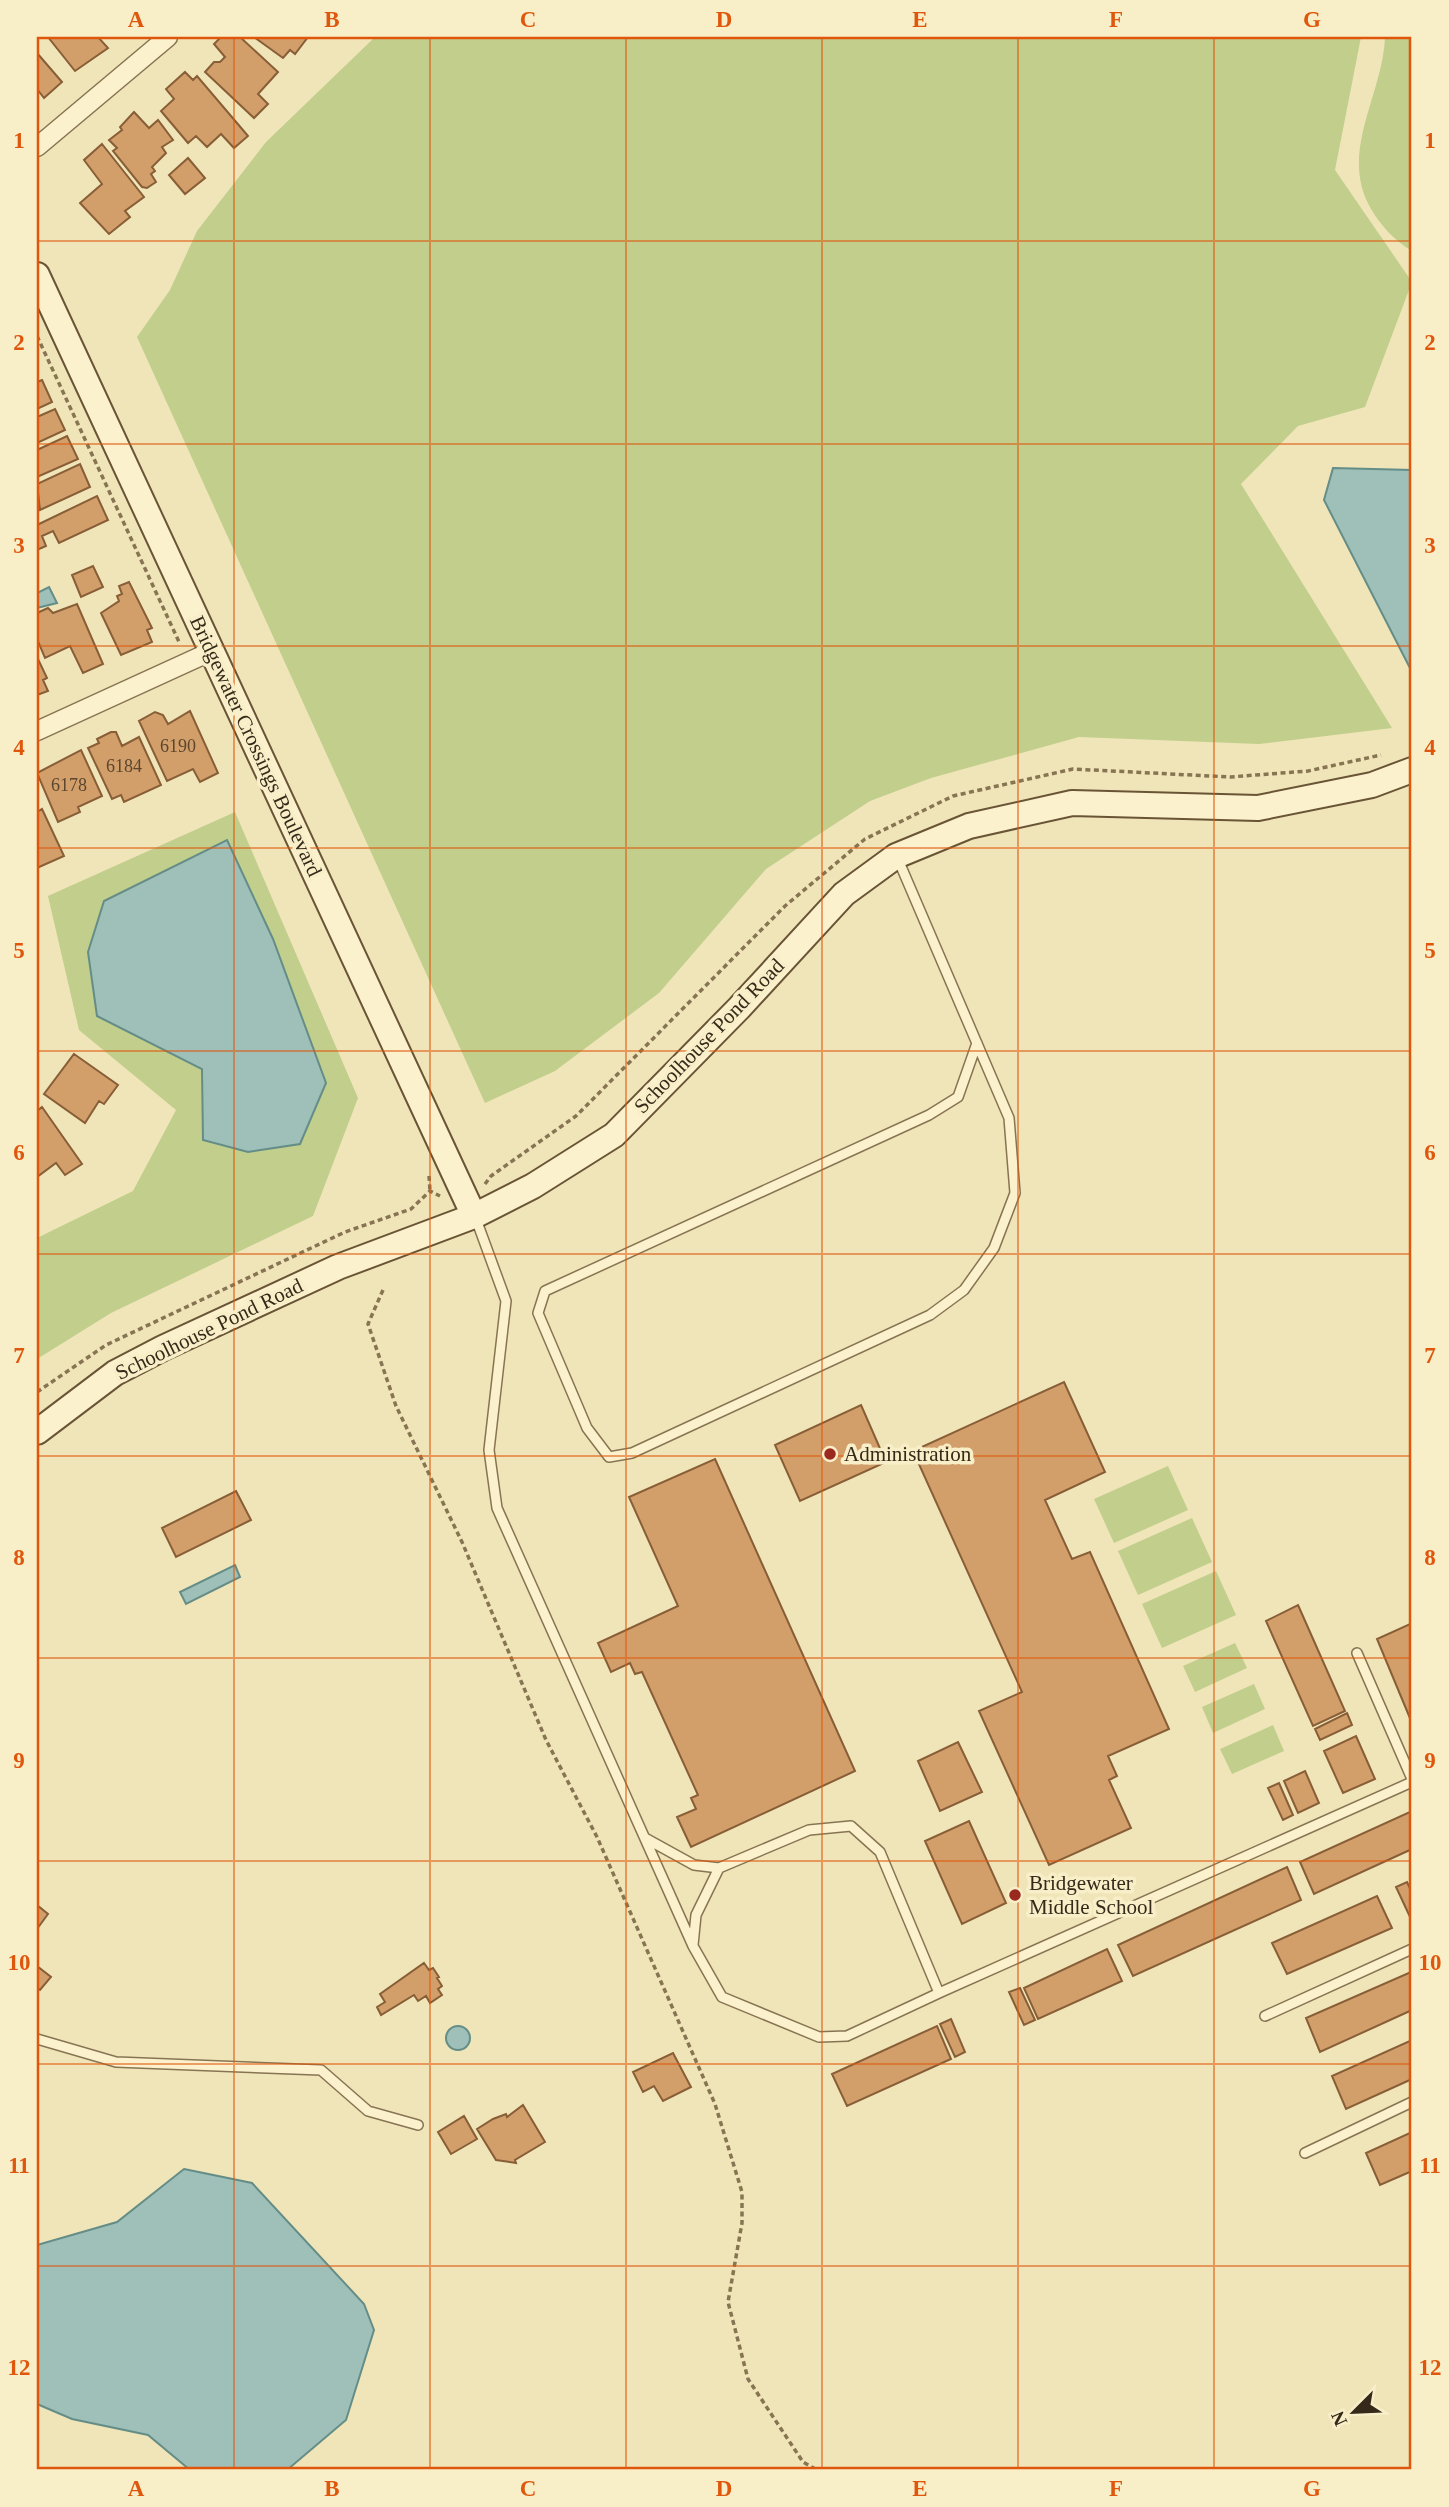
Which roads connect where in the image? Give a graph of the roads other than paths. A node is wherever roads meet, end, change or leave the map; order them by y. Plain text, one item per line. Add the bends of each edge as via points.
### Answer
1 (169, 37) edge
2 (37, 147) edge
3 (37, 275) edge
4 (212, 651) junction
5 (37, 731) edge
6 (1412, 770) edge
7 (896, 856) junction
8 (977, 1043) junction
9 (474, 1216) junction
10 (37, 1433) edge
11 (1357, 1653) dead end
12 (1412, 1780) edge
13 (645, 1838) junction
14 (719, 1868) junction
15 (693, 1946) junction
16 (1412, 1950) edge
17 (939, 1993) junction
18 (1265, 2016) dead end
19 (37, 2039) edge
20 (1412, 2102) edge
21 (418, 2125) dead end
22 (1305, 2152) dead end

1 - 2 street
3 - 4 street, Bridgewater Crossings Boulevard
4 - 5 street
4 - 9 street, Bridgewater Crossings Boulevard
6 - 7 street, Schoolhouse Pond Road via 1372,785 1258,807 1072,803 969,826
7 - 8 lane
7 - 9 street, Schoolhouse Pond Road via 844,894 614,1135 533,1186
8 - 8 lane via 958,1097 929,1115 545,1291 538,1313 587,1428 609,1457 632,1453 930,1315 964,1290 994,1248 1015,1193 1009,1118
9 - 10 street, Schoolhouse Pond Road via 338,1267 163,1348 115,1373
9 - 13 lane via 506,1301 489,1450 497,1508
11 - 12 lane
12 - 17 lane
13 - 14 lane via 694,1865
13 - 15 lane
14 - 15 lane via 696,1915
14 - 17 lane via 809,1830 851,1826 880,1853
15 - 17 lane via 722,1997 819,2037 847,2036
16 - 18 lane
19 - 21 lane via 116,2062 321,2070 368,2111
20 - 22 lane

